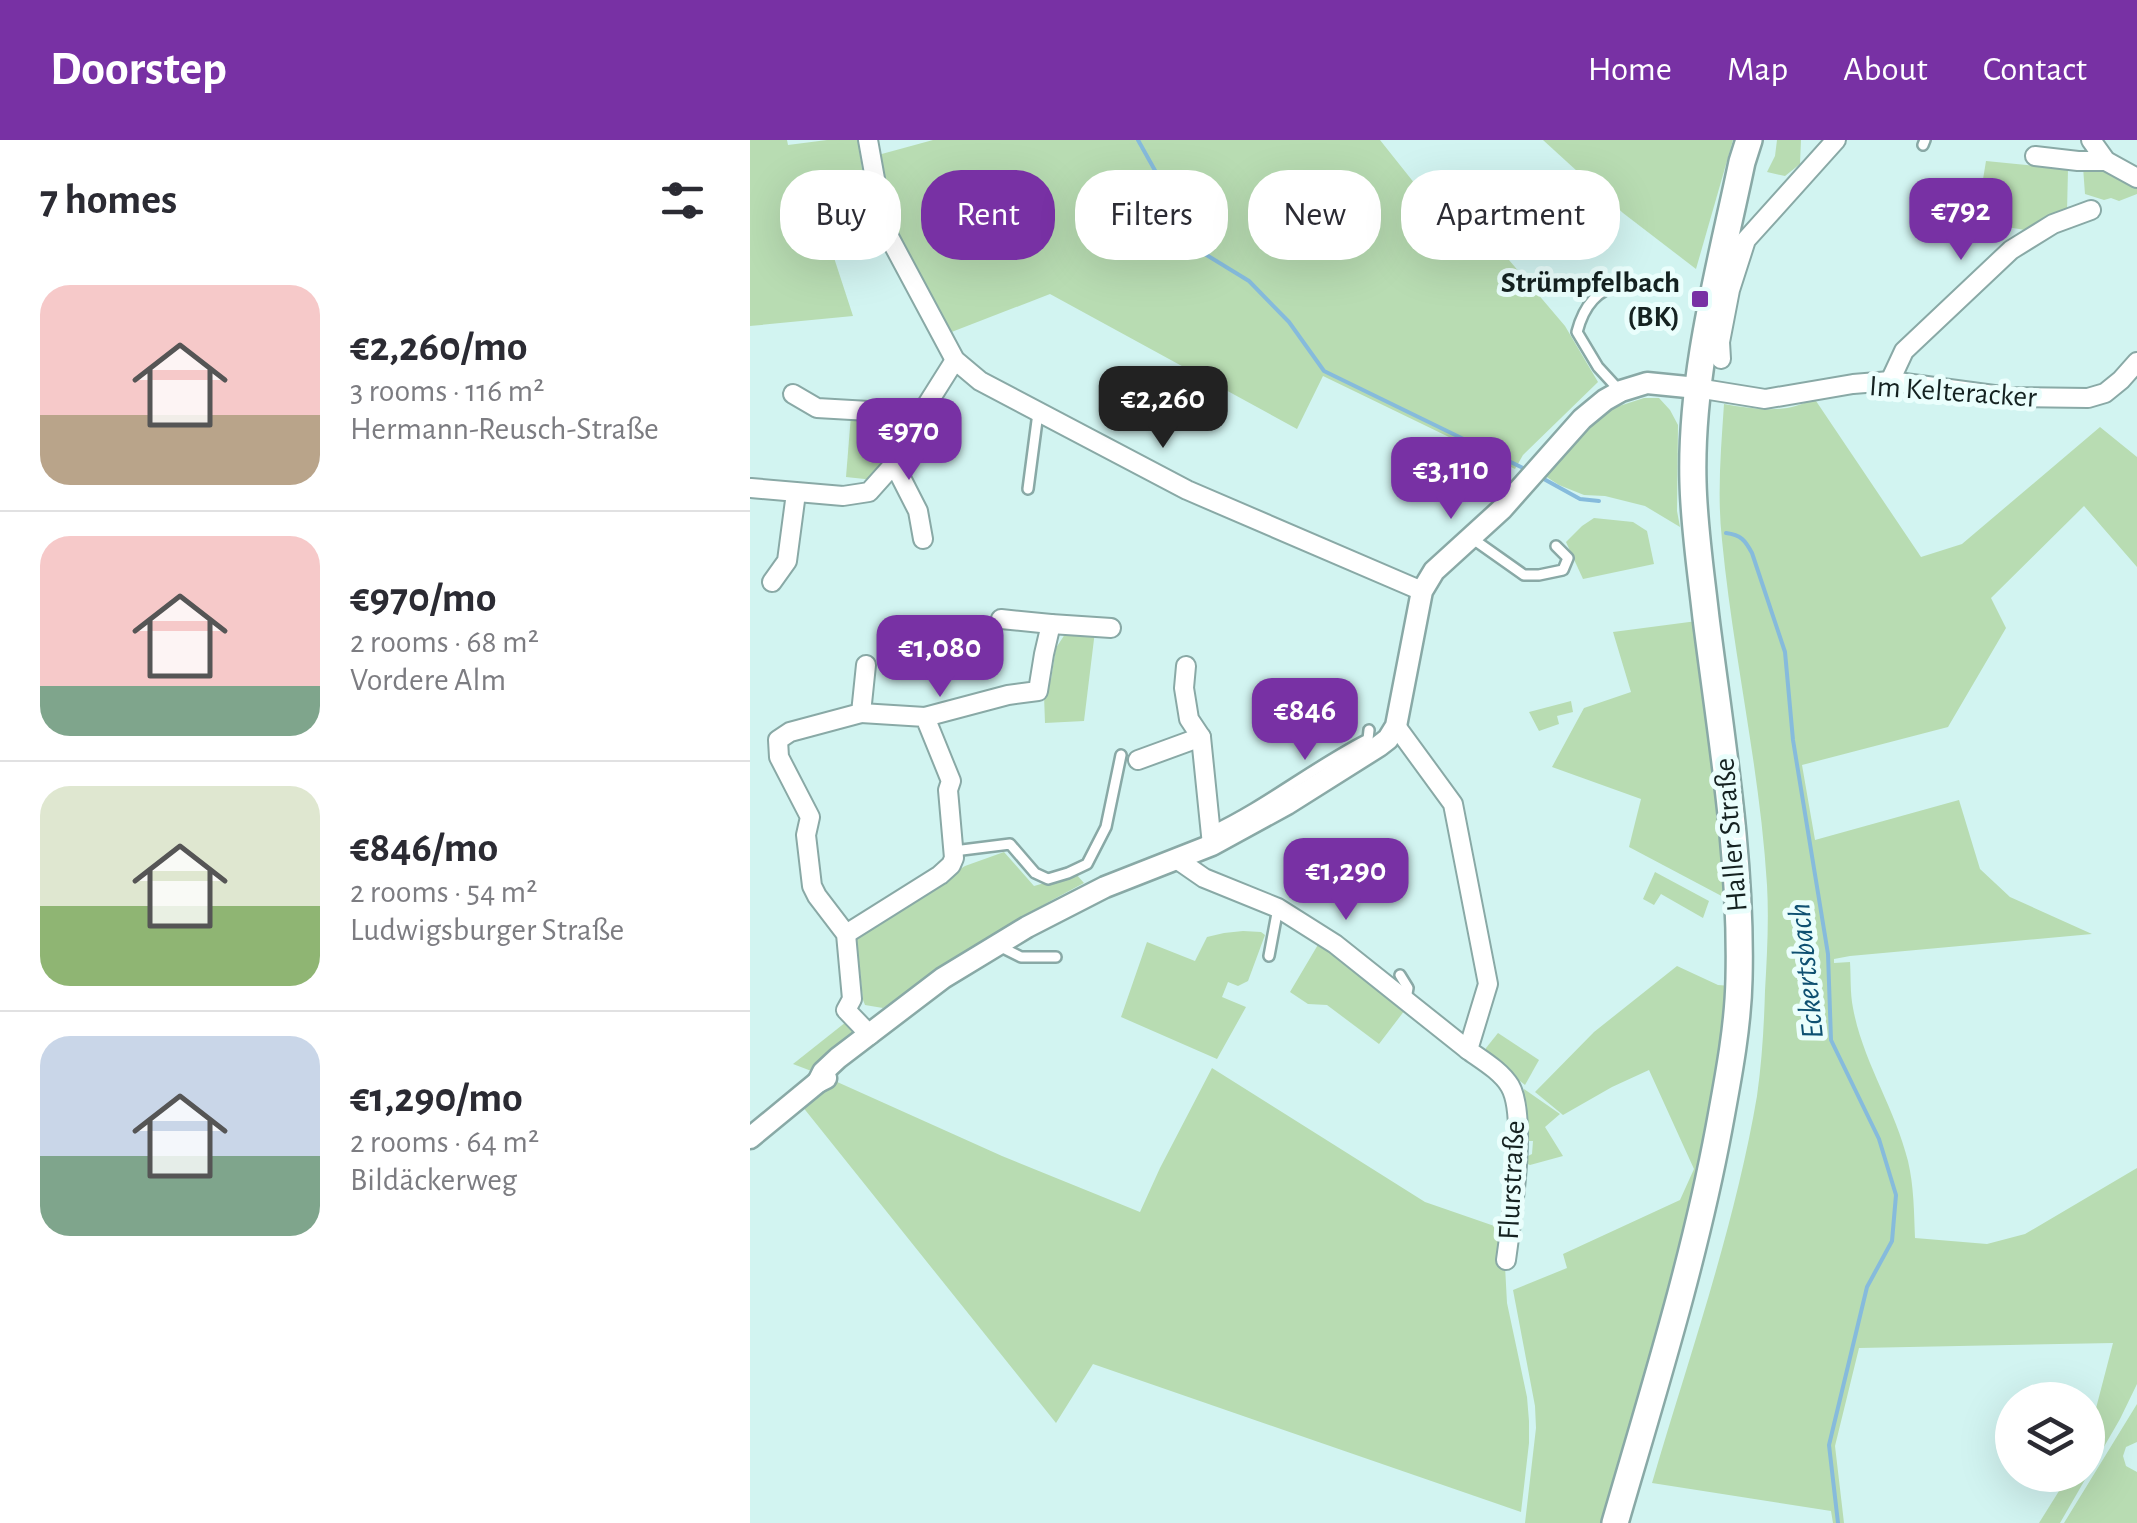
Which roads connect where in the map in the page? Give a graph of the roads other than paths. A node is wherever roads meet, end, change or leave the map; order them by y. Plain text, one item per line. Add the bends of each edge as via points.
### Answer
1 (868, 140) edge
2 (1748, 140) edge
3 (1836, 140) edge
4 (2091, 140) edge
5 (2035, 156) dead end
6 (2106, 161) junction
7 (2137, 178) edge
8 (2091, 210) dead end
9 (1624, 282) dead end
10 (1721, 359) dead end
11 (955, 360) junction
12 (2137, 362) edge
13 (1890, 381) junction
14 (1697, 388) junction
15 (1620, 391) junction
16 (793, 394) dead end
17 (1038, 412) junction
18 (921, 414) junction
19 (894, 464) junction
20 (751, 488) edge
21 (1028, 489) dead end
22 (796, 492) junction
23 (1471, 537) junction
24 (923, 539) dead end
25 (1556, 546) dead end
26 (772, 582) dead end
27 (1422, 591) junction
28 (1001, 619) dead end
29 (1051, 624) junction
30 (1111, 628) dead end
31 (866, 665) dead end
32 (1186, 666) dead end
33 (861, 713) junction
34 (925, 718) junction
35 (1396, 726) junction
36 (1369, 730) dead end
37 (1201, 736) junction
38 (1130, 757) joint
39 (1211, 839) junction
40 (954, 851) junction
41 (1178, 860) junction
42 (1278, 908) junction
43 (846, 934) junction
44 (997, 945) junction
45 (1056, 956) dead end
46 (1269, 956) dead end
47 (1400, 975) dead end
48 (1406, 1000) junction
49 (864, 1040) junction
50 (1468, 1050) junction
51 (750, 1138) edge
52 (1506, 1260) dead end
53 (1615, 1523) edge

1 - 11 street via 887,233
2 - 14 main road, Haller Straße
3 - 10 street via 1746,240 1730,290
4 - 6 street
5 - 6 street
6 - 7 street
8 - 13 street via 2011,250 1904,351
9 - 15 lane via 1606,288 1582,312 1577,332
11 - 17 street
11 - 18 street
12 - 13 street, Im Kelteracker via 2105,393 2088,398
13 - 14 street, Im Kelteracker via 1765,399
14 - 15 street via 1647,383
14 - 53 main road, Haller Straße via 1692,485 1738,888 1739,982 1706,1197
15 - 23 street via 1582,419 1506,512
16 - 18 street via 817,408
17 - 21 lane
17 - 27 street via 1186,490
18 - 19 street
19 - 22 street via 870,492
19 - 24 street via 918,511
20 - 22 street
22 - 26 street via 788,560
23 - 25 lane via 1524,574 1540,577 1566,565 1568,558
23 - 27 street
27 - 35 street
28 - 29 street
29 - 30 street
29 - 34 street via 1038,691
31 - 33 street
32 - 37 street via 1190,718
33 - 34 street
33 - 43 street via 788,729 778,740 779,756 810,817 812,886
34 - 40 street via 951,780
35 - 39 street via 1379,746 1287,804
35 - 50 street via 1453,804 1488,984
36 - 39 lane via 1368,740
37 - 38 street
37 - 39 street
38 - 40 lane via 1087,864 1048,879 1010,844
39 - 41 street
40 - 43 street via 940,876
41 - 42 street, Flurstraße
41 - 44 street via 1063,907
42 - 46 lane
42 - 48 street, Flurstraße
43 - 49 street via 852,1000 846,1010
44 - 45 lane via 1021,957
44 - 49 street via 942,978
47 - 48 lane
48 - 50 street, Flurstraße
49 - 51 street
50 - 52 street, Flurstraße via 1507,1081 1516,1104 1516,1183

